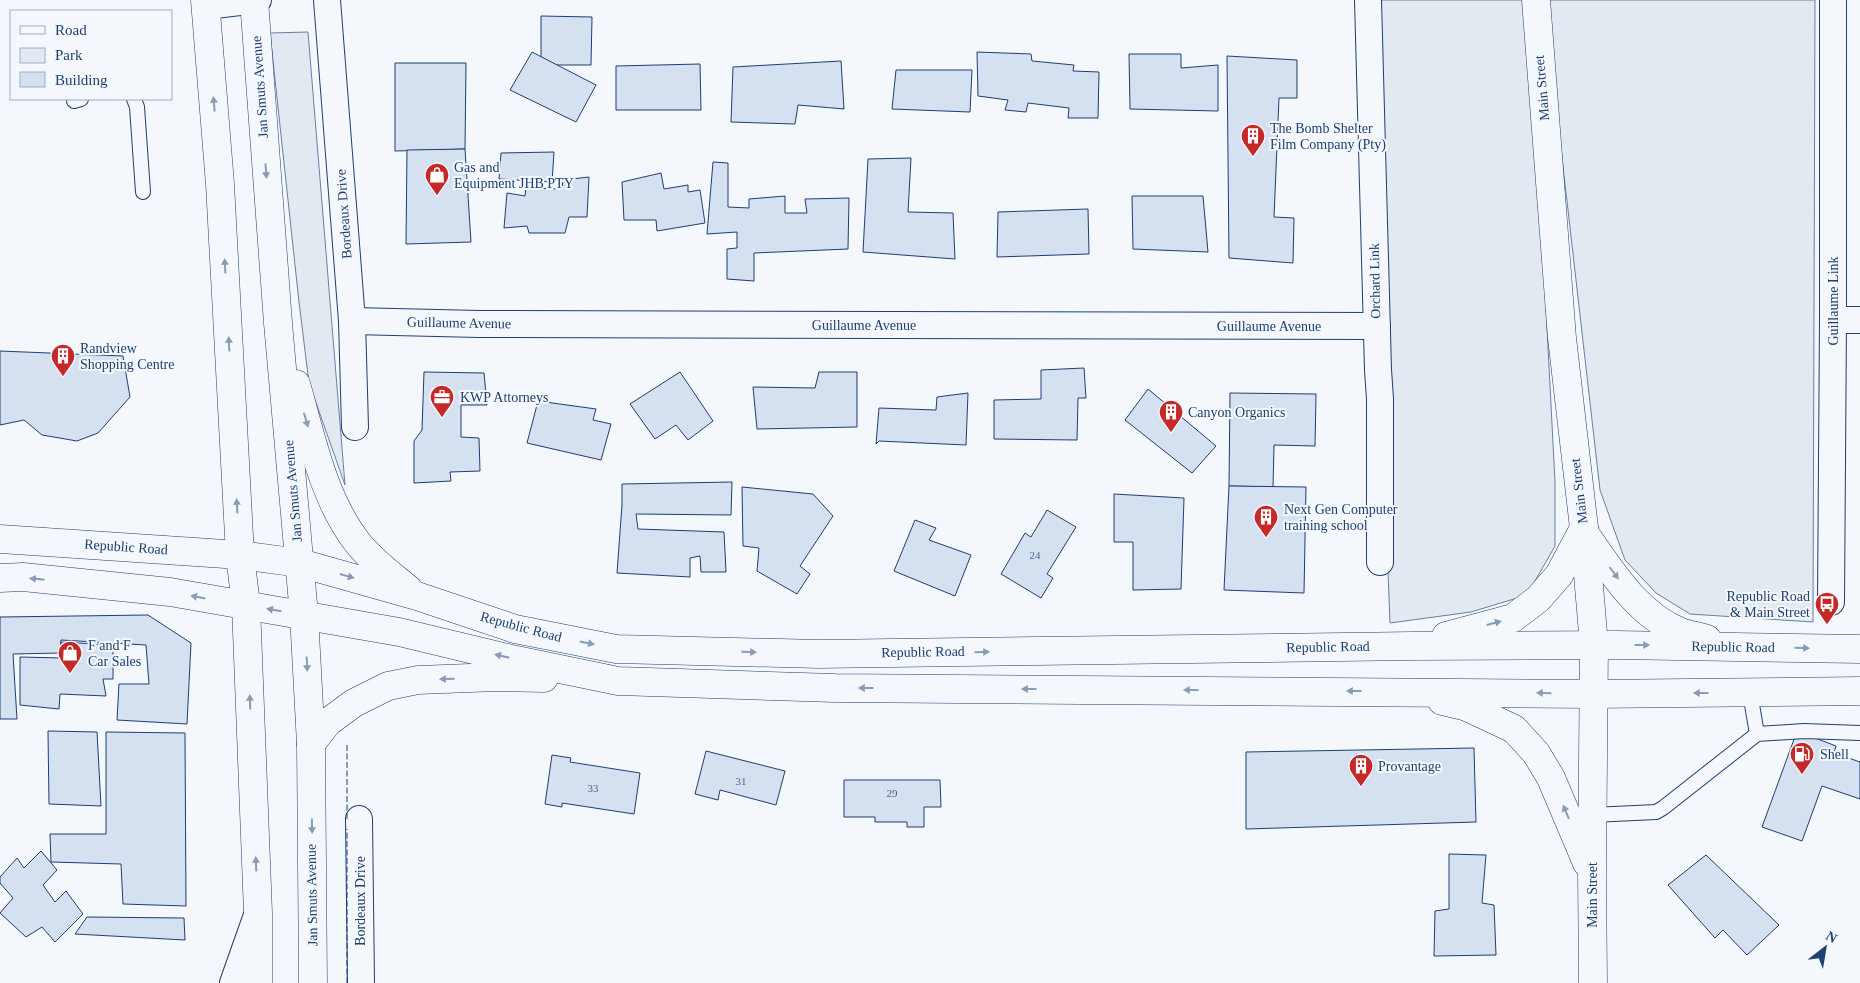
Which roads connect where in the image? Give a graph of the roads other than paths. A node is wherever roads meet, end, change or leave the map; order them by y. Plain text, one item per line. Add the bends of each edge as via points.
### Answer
1 (255, 0) edge
2 (327, 0) edge
3 (1368, 0) edge
4 (1536, 0) edge
5 (1833, 0) edge
6 (206, 3) edge
7 (134, 100) edge
8 (143, 192) dead end
9 (1833, 320) junction
10 (1860, 320) edge
11 (352, 321) junction
12 (278, 323) junction
13 (1377, 326) junction
14 (356, 428) dead end
15 (1584, 531) junction
16 (0, 539) edge
17 (240, 555) junction
18 (1380, 562) dead end
19 (300, 563) junction
20 (0, 578) edge
21 (417, 596) junction
22 (1831, 602) dead end
23 (246, 606) junction
24 (304, 615) junction
25 (1594, 645) junction
26 (1413, 646) junction
27 (1736, 646) junction
28 (1860, 649) edge
29 (618, 681) junction
30 (1860, 691) edge
31 (1402, 692) junction
32 (1750, 693) junction
33 (1593, 694) junction
34 (1860, 733) edge
35 (1757, 734) junction
36 (311, 744) junction
37 (1592, 815) junction
38 (359, 819) dead end
39 (1592, 874) junction
40 (258, 913) junction
41 (233, 983) edge
42 (258, 983) edge
43 (313, 983) edge
44 (361, 983) edge
45 (1593, 983) edge

1 - 6 street
1 -> 12 main road, Jan Smuts Avenue
2 - 11 street, Bordeaux Drive
3 - 13 street, Orchard Link
4 - 15 main road, Main Street via 1562,338
5 - 9 street, Guillaume Link
17 -> 6 main road via 221,193
7 - 8 lane
9 - 10 street
9 - 22 street, Guillaume Link
11 - 13 street, Guillaume Avenue
11 - 14 street, Bordeaux Drive
12 - 19 main road, Jan Smuts Avenue
12 -> 21 main road via 331,498 356,541
13 - 18 street, Orchard Link
15 - 25 main road, Main Street
26 -> 15 main road via 1513,618 1538,599 1559,575
15 -> 27 main road via 1628,592 1656,617 1680,632
16 - 17 main road, Republic Road
17 - 19 main road, Republic Road
17 - 23 main road
19 -> 21 main road, Republic Road
19 - 24 main road, Jan Smuts Avenue
23 -> 20 main road via 170,592 23,577
21 -> 26 main road, Republic Road via 515,629 616,649 819,654
24 -> 23 main road
40 -> 23 main road
29 -> 24 main road via 399,632
24 -> 36 main road, Jan Smuts Avenue
25 - 26 main road, Republic Road
25 -> 27 main road, Republic Road
25 - 33 main road, Main Street
27 -> 28 main road, Republic Road
31 -> 29 main road via 836,688
29 -> 36 main road via 496,677 418,680 388,686 354,703 328,722
30 - 32 main road
33 -> 31 main road
39 -> 31 main road via 1552,778 1514,729 1467,706
32 -> 33 main road
32 - 35 lane
33 - 37 main road, Main Street
34 - 35 lane via 1804,731
35 - 37 lane via 1656,812
36 -> 43 main road, Jan Smuts Avenue
37 - 39 main road, Main Street
38 - 44 street, Bordeaux Drive
39 - 45 main road, Main Street
40 - 41 street
40 - 42 main road

